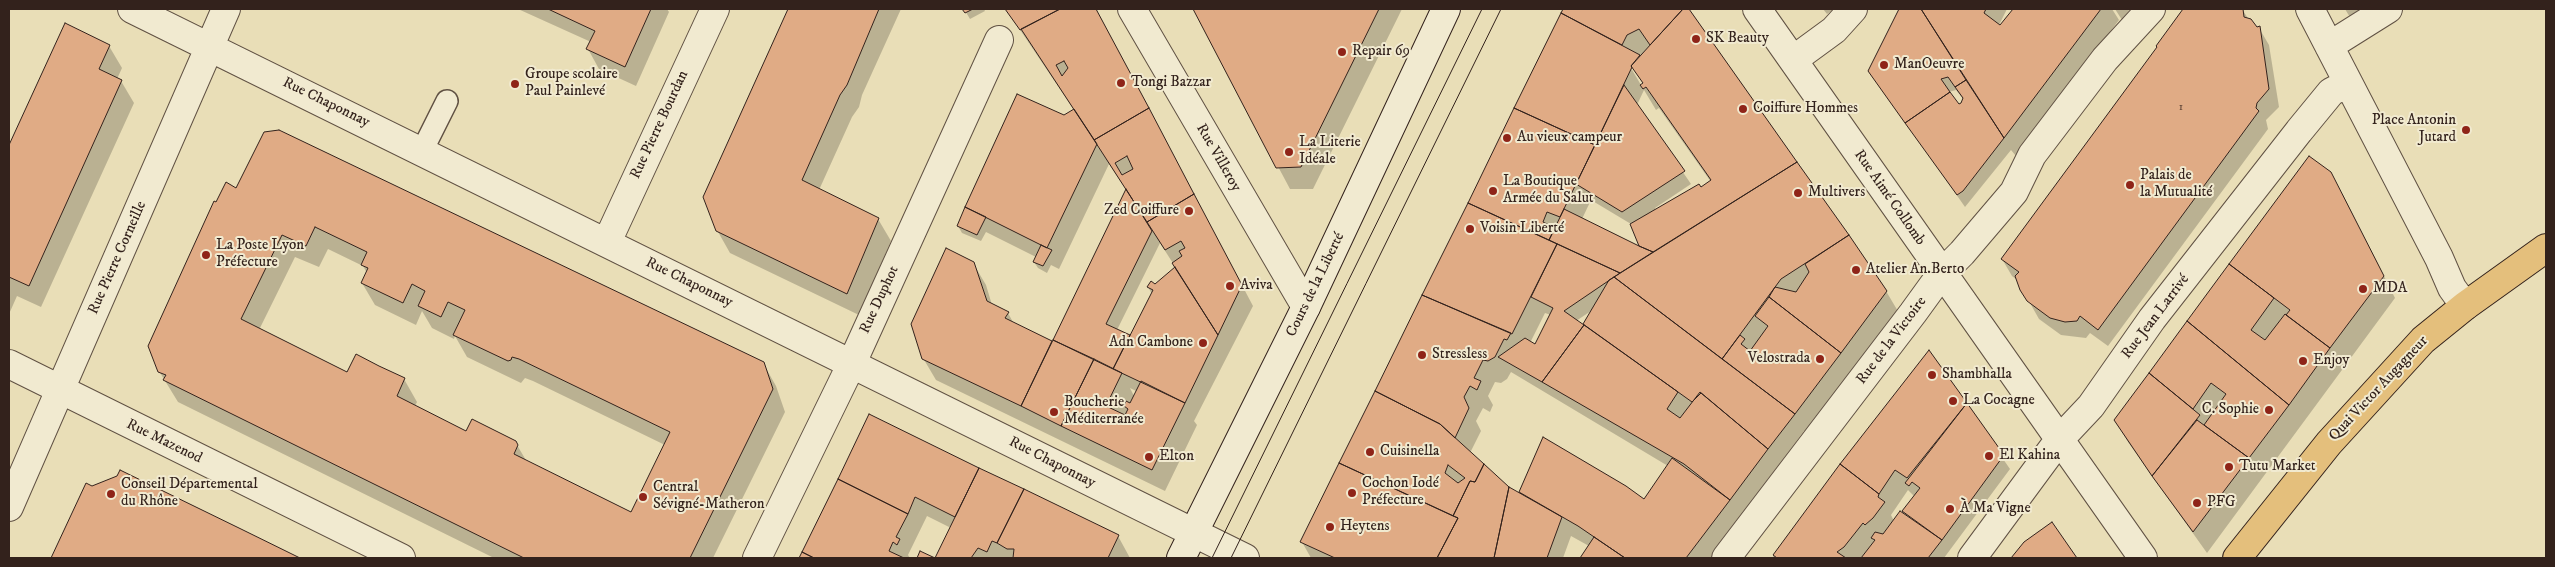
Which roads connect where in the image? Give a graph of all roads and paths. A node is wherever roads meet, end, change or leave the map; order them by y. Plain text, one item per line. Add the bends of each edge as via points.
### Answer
1 (132, 9) edge
2 (226, 9) edge
3 (715, 9) edge
4 (1132, 9) edge
5 (1446, 9) edge
6 (1757, 9) edge
7 (1853, 9) edge
8 (2151, 9) edge
9 (2310, 9) edge
10 (2388, 9) edge
11 (1000, 40) dead end
12 (210, 46) junction
13 (2329, 46) junction
14 (1793, 60) junction
15 (2348, 83) junction
16 (447, 101) dead end
17 (422, 151) junction
18 (607, 242) junction
19 (2546, 248) edge
20 (1942, 273) junction
21 (2464, 306) junction
22 (1306, 307) junction
23 (852, 363) junction
24 (9, 364) edge
25 (60, 389) junction
26 (2059, 440) junction
27 (9, 507) edge
28 (1194, 534) junction
29 (401, 558) edge
30 (758, 558) edge
31 (1181, 558) edge
32 (1245, 558) edge
33 (1726, 558) edge
34 (1972, 558) edge
35 (2143, 558) edge
36 (2237, 558) edge

1 - 12 street, Rue Chaponnay
2 - 12 street, Rue Pierre Corneille
3 - 18 street, Rue Pierre Bourdan
4 - 22 street, Rue Villeroy
5 - 22 street, Cours de la Liberté
6 - 14 street, Rue Aimé Collomb
7 - 14 street via 1834,30
8 - 20 street, Rue de la Victoire via 2105,59 2038,148 2014,192
9 - 13 street
10 - 13 street
11 - 23 street, Rue Duphot
12 - 17 street, Rue Chaponnay
12 - 25 street, Rue Pierre Corneille
13 - 15 street
14 - 20 street, Rue Aimé Collomb
15 - 21 street
15 - 26 street, Rue Jean Larrivé via 2331,92 2299,131 2152,320 2091,406
16 - 17 lane
17 - 18 street, Rue Chaponnay
18 - 23 street, Rue Chaponnay
19 - 21 main road, Quai Victor Augagneur
20 - 26 street, Rue Aimé Collomb
20 - 33 street, Rue de la Victoire
21 - 36 main road, Quai Victor Augagneur via 2423,340 2329,443
22 - 28 street, Cours de la Liberté
23 - 28 street, Rue Chaponnay
23 - 30 street, Rue Duphot
24 - 25 street, Rue Mazenod
25 - 27 street, Rue Pierre Corneille
25 - 29 street, Rue Mazenod
26 - 34 street, Rue Jean Larrivé
26 - 35 street, Rue Aimé Collomb
28 - 31 street, Cours de la Liberté
28 - 32 street, Rue Chaponnay

